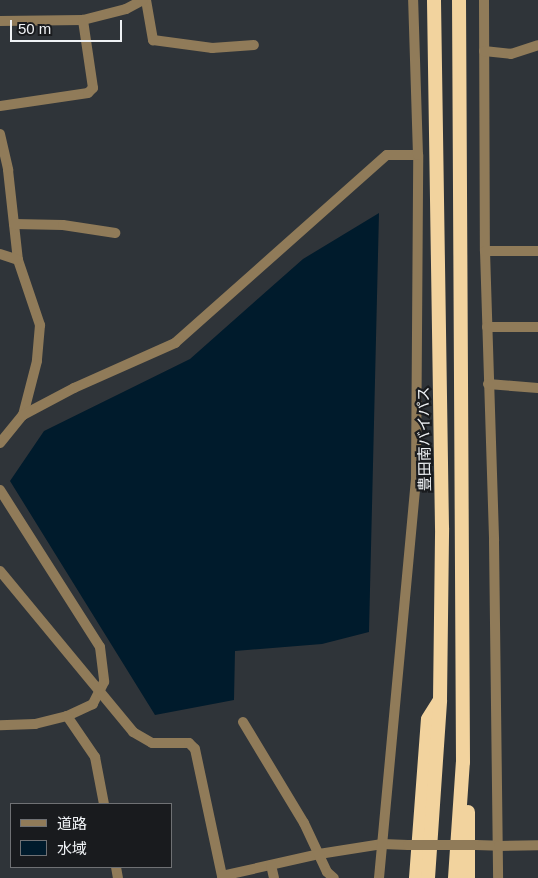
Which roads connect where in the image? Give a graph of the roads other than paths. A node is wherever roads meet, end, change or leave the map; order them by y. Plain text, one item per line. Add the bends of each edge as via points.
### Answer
1 (144, 0) edge
2 (412, 0) edge
3 (434, 0) edge
4 (460, 0) edge
5 (484, 0) edge
6 (83, 20) junction
7 (0, 21) edge
8 (254, 45) dead end
9 (538, 45) edge
10 (484, 51) junction
11 (0, 106) edge
12 (0, 134) edge
13 (418, 155) junction
14 (14, 224) junction
15 (115, 234) dead end
16 (485, 251) junction
17 (538, 251) edge
18 (0, 254) edge
19 (18, 260) junction
20 (486, 327) junction
21 (538, 327) edge
22 (488, 384) junction
23 (538, 388) edge
24 (23, 415) junction
25 (0, 443) edge
26 (0, 490) edge
27 (0, 571) edge
28 (100, 694) junction
29 (440, 700) junction
30 (66, 716) junction
31 (243, 722) dead end
32 (0, 725) edge
33 (463, 762) junction
34 (104, 803) edge
35 (382, 844) junction
36 (538, 845) edge
37 (498, 846) junction
38 (319, 854) junction
39 (271, 865) junction
40 (222, 877) edge
41 (274, 878) edge
42 (334, 878) edge
43 (379, 878) edge
44 (416, 878) edge
45 (428, 878) edge
46 (455, 878) edge
47 (468, 878) edge
48 (498, 878) edge

1 - 6 street via 126,9
1 - 8 street via 153,40 212,48
2 - 13 street
3 - 29 highway, 豊田南バイパス via 442,528
4 - 33 highway
5 - 10 street
6 - 7 street
6 - 11 street via 92,88 88,93
9 - 10 street via 511,54
10 - 16 street
12 - 14 street
13 - 24 street via 387,155 175,343 74,388
13 - 35 street via 416,476
14 - 15 street via 63,225
14 - 19 street
16 - 17 street
16 - 20 street
18 - 19 street
19 - 24 street via 40,325 37,360
20 - 21 street
20 - 22 street
22 - 23 street
22 - 37 street
24 - 25 street
26 - 28 street via 100,647 104,682
27 - 28 street
28 - 30 street via 93,704
28 - 40 street via 133,732 152,743 189,743 195,749
29 - 44 highway via 428,719
29 - 45 highway, 豊田南バイパス
30 - 32 street via 36,724
30 - 34 street via 95,757
31 - 38 street
33 - 46 highway
33 - 47 highway via 469,825
35 - 37 street, bridge
35 - 38 street
35 - 43 street
36 - 37 street
37 - 48 street
38 - 39 street
38 - 42 street via 326,872
39 - 40 street
39 - 41 street

